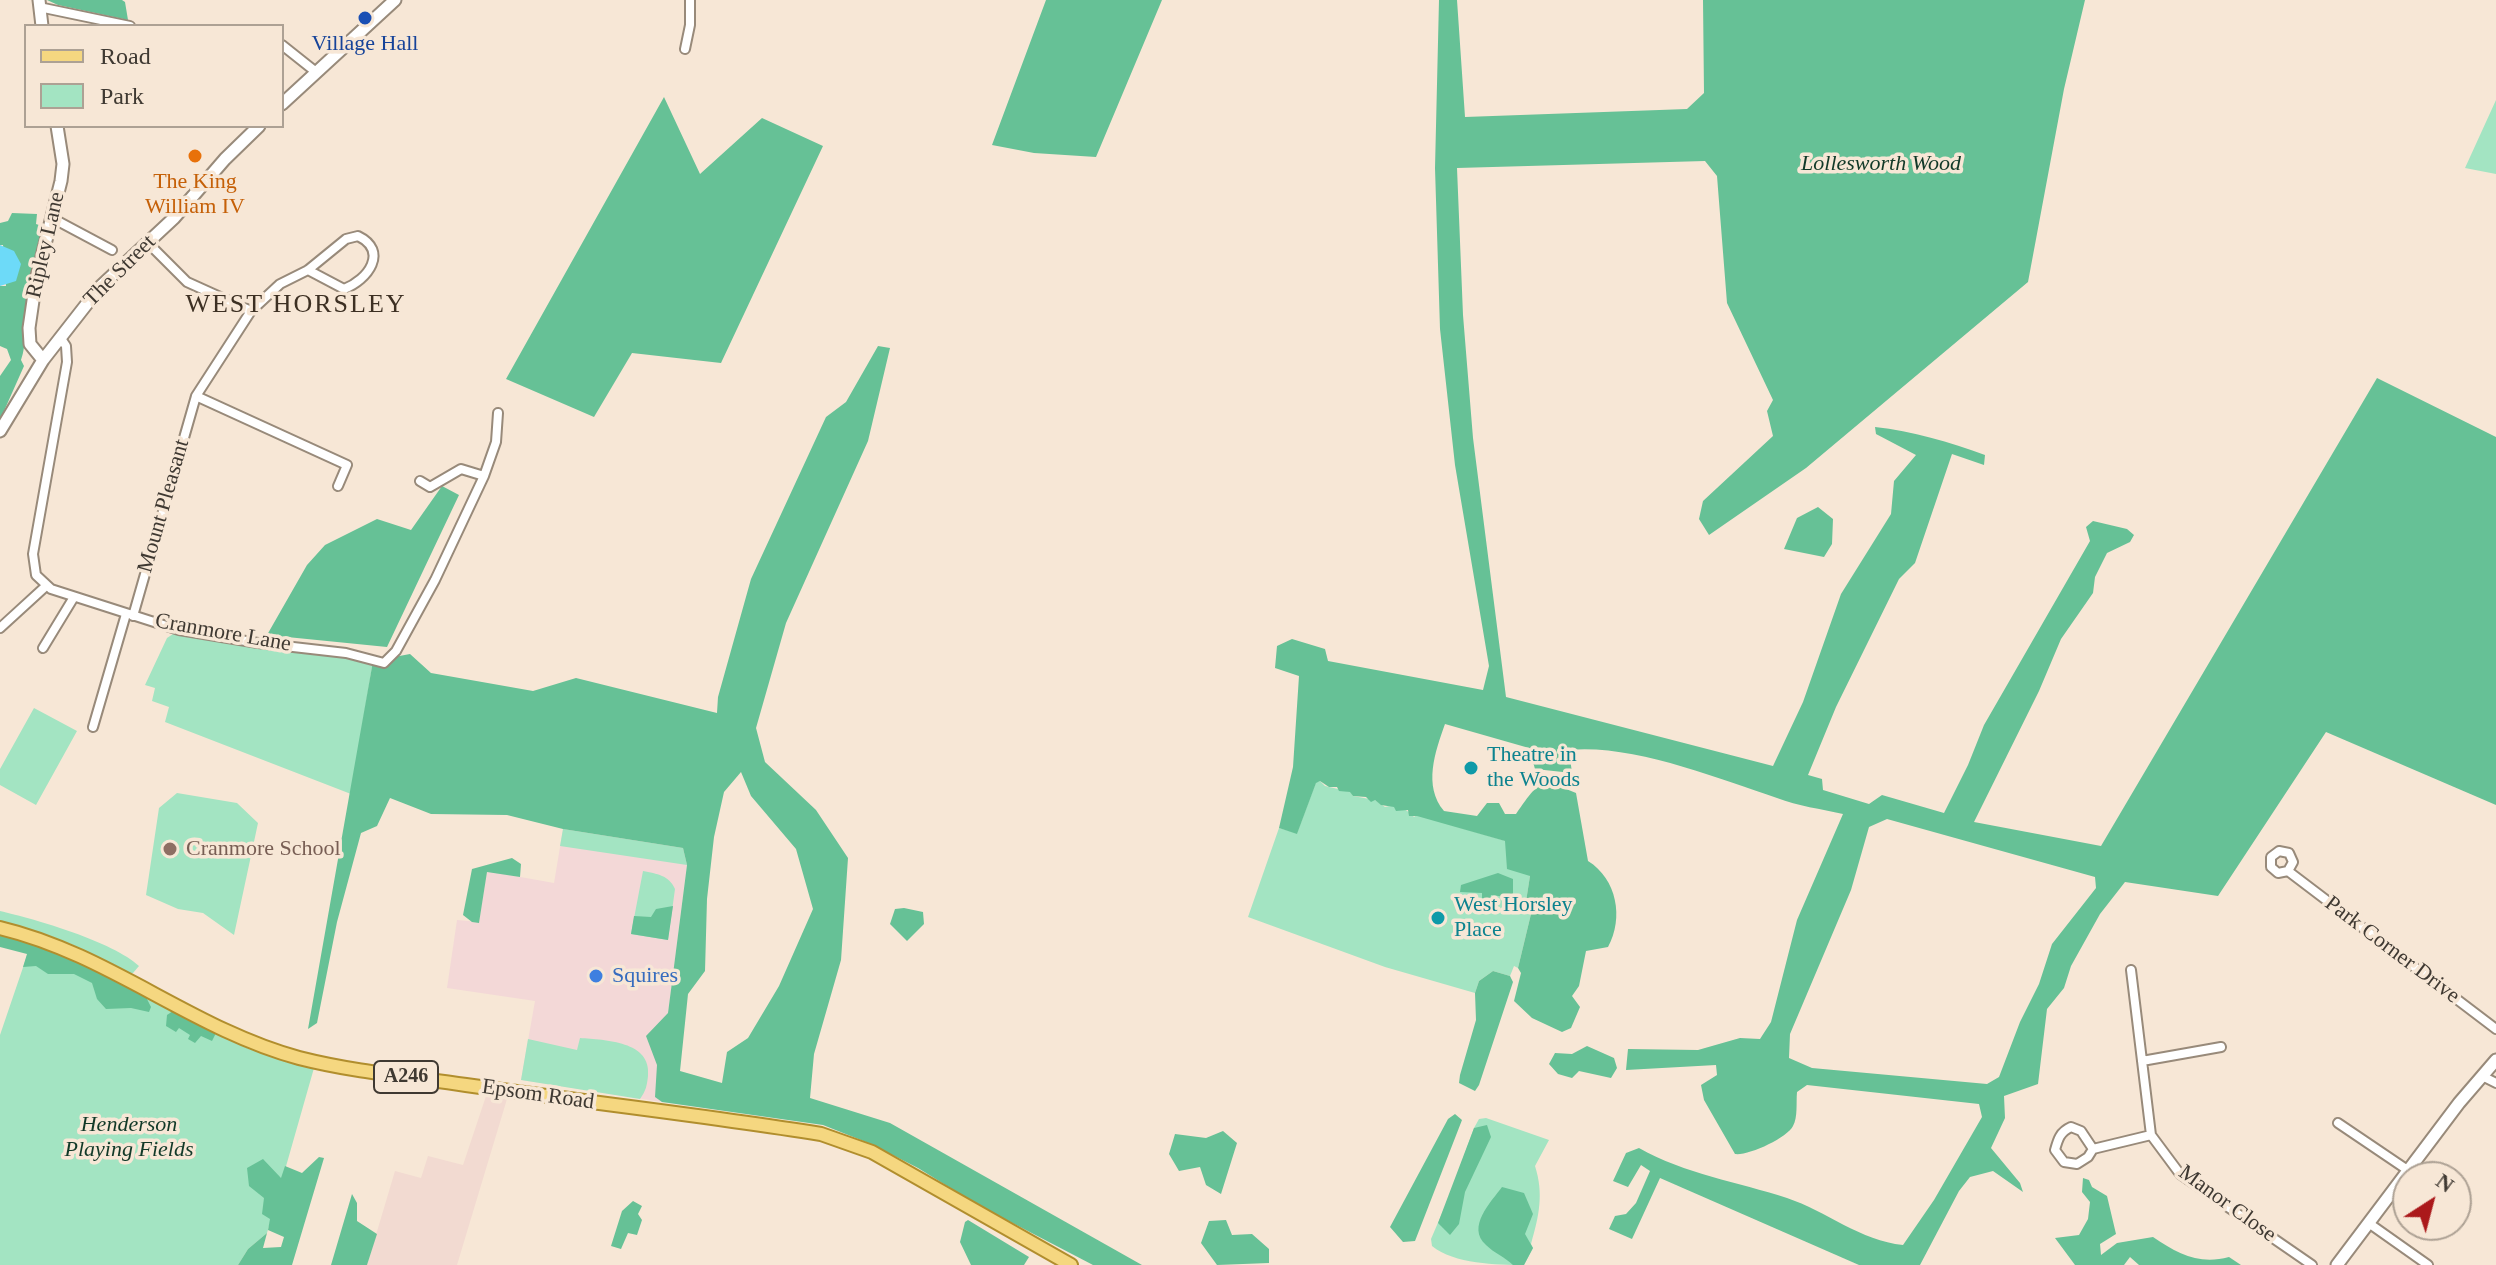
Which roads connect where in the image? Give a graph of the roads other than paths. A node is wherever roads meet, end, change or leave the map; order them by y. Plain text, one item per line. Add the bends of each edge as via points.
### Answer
1 (395, 0) edge
2 (690, 0) edge
3 (39, 3) edge
4 (42, 24) edge
5 (122, 24) edge
6 (284, 47) edge
7 (685, 49) dead end
8 (316, 72) junction
9 (284, 102) edge
10 (57, 128) edge
11 (257, 128) edge
12 (52, 218) junction
13 (148, 243) junction
14 (112, 250) dead end
15 (308, 270) junction
16 (251, 311) junction
17 (60, 337) junction
18 (43, 360) junction
19 (196, 396) junction
20 (498, 413) dead end
21 (0, 431) edge
22 (484, 476) junction
23 (420, 481) dead end
24 (338, 486) dead end
25 (46, 586) junction
26 (74, 597) junction
27 (129, 615) junction
28 (0, 628) edge
29 (43, 648) dead end
30 (93, 727) dead end
31 (2288, 871) dead end
32 (0, 928) edge
33 (2131, 970) dead end
34 (2496, 1029) edge
35 (2221, 1047) dead end
36 (2496, 1060) edge
37 (2142, 1061) junction
38 (2482, 1076) junction
39 (2496, 1083) edge
40 (2338, 1123) dead end
41 (2151, 1135) junction
42 (2093, 1149) junction
43 (2394, 1161) edge
44 (2417, 1161) edge
45 (2392, 1194) edge
46 (2370, 1224) junction
47 (1071, 1265) edge
48 (2312, 1265) edge
49 (2337, 1265) edge
50 (2428, 1265) edge

1 - 8 street
2 - 7 street
3 - 4 street
3 - 5 street
6 - 8 street
8 - 9 street
10 - 12 street, Ripley Lane via 63,172
11 - 13 street, The Street
12 - 14 street
12 - 18 street, Ripley Lane via 29,328 30,344
13 - 16 street via 187,282
13 - 17 street, The Street via 100,287
15 - 15 street, Mount Pleasant via 346,239 358,236 373,249 366,277 344,289
15 - 16 street, Mount Pleasant via 280,284
16 - 19 street, Mount Pleasant
17 - 18 street, The Street
17 - 25 street via 67,362 32,561
18 - 21 street, The Street
19 - 24 street via 347,465
19 - 27 street, Mount Pleasant
20 - 22 street, Cranmore Lane via 496,442
22 - 23 street via 461,469 430,487
22 - 27 street, Cranmore Lane via 435,580 384,663 179,630
25 - 26 street, Cranmore Lane
25 - 28 street
26 - 27 street, Cranmore Lane
26 - 29 street
27 - 30 street, Mount Pleasant
31 - 34 street, Park Corner Drive
32 - 47 main road, Epsom Road / A246 via 85,956 204,1021 298,1057 821,1134 872,1152
33 - 37 street, Manor Close
35 - 37 street
36 - 38 street
37 - 41 street, Manor Close
38 - 39 street
38 - 44 street
40 - 43 street
41 - 42 street
41 - 48 street, Manor Close via 2180,1174
42 - 42 street via 2077,1164 2064,1162 2055,1150 2058,1138 2071,1127 2081,1131
45 - 46 street
46 - 49 street
46 - 50 street

